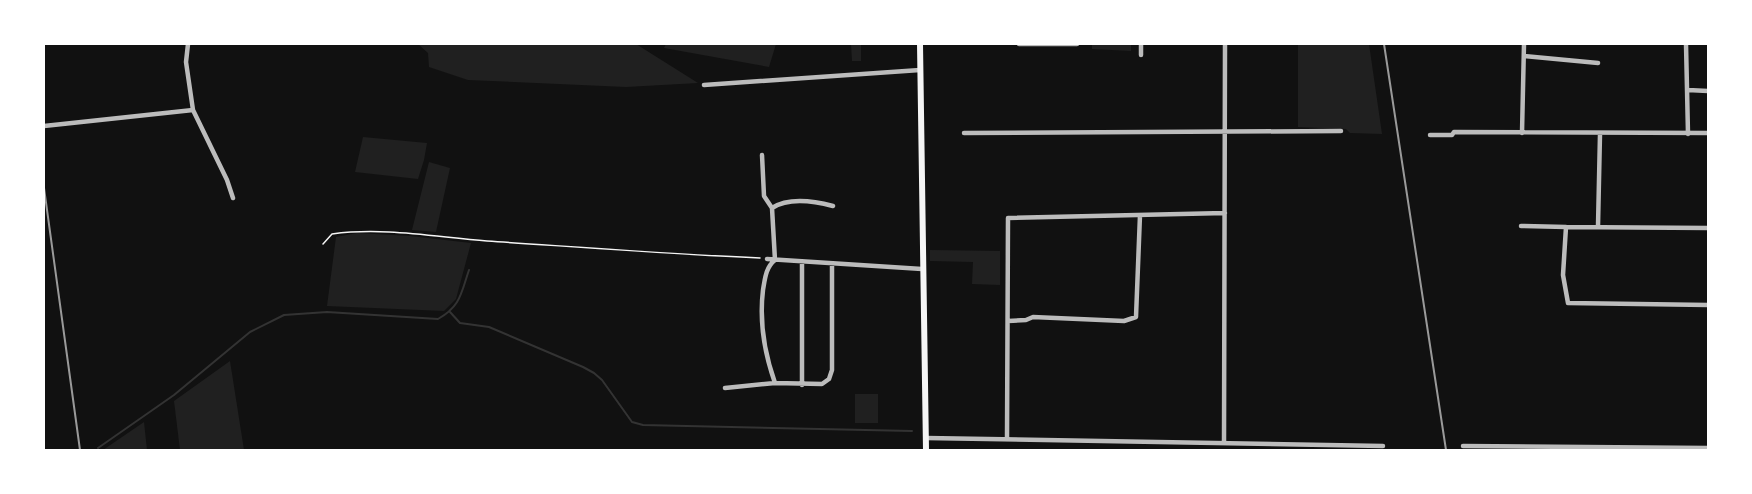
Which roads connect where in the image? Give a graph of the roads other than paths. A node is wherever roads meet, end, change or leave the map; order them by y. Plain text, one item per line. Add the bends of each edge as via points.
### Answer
1 (188, 44) edge
2 (920, 44) edge
3 (1019, 44) edge
4 (1077, 44) edge
5 (1141, 44) edge
6 (1226, 44) edge
7 (1524, 44) edge
8 (1686, 44) edge
9 (1141, 55) dead end
10 (1524, 56) junction
11 (1599, 63) dead end
12 (920, 70) junction
13 (704, 85) dead end
14 (1688, 90) junction
15 (1708, 91) edge
16 (193, 110) junction
17 (44, 126) edge
18 (1341, 131) dead end
19 (964, 133) dead end
20 (1225, 133) junction
21 (1522, 133) junction
22 (1600, 134) junction
23 (1689, 134) junction
24 (1708, 134) edge
25 (1430, 135) dead end
26 (762, 155) dead end
27 (233, 198) dead end
28 (833, 206) dead end
29 (772, 208) junction
30 (1225, 213) junction
31 (1140, 215) junction
32 (1521, 226) dead end
33 (1598, 226) junction
34 (1566, 227) junction
35 (1708, 228) edge
36 (767, 259) road end
37 (775, 260) junction
38 (802, 262) junction
39 (832, 264) junction
40 (922, 269) junction
41 (1708, 305) edge
42 (1008, 321) junction
43 (775, 383) junction
44 (802, 385) junction
45 (725, 388) dead end
46 (926, 438) junction
47 (1007, 438) junction
48 (1224, 442) junction
49 (1383, 446) dead end
50 (1462, 446) dead end
51 (1708, 448) edge
52 (926, 450) edge

1 - 16 street via 186,62
2 - 12 main road
3 - 4 street
5 - 9 street
6 - 20 street
7 - 10 street
8 - 14 street
10 - 11 street
10 - 21 street
12 - 13 street
12 - 40 main road
14 - 15 street
14 - 23 street
16 - 17 street
16 - 27 street
18 - 20 street
19 - 20 street
20 - 30 street
21 - 22 street
21 - 25 street
22 - 23 street
22 - 33 street
23 - 24 street
26 - 29 street via 764,196
28 - 29 street via 815,201 781,202
29 - 37 street
30 - 31 street
30 - 48 street
31 - 42 street via 1136,317 1124,321 1033,317
31 - 42 street via 1008,218
32 - 34 street
33 - 34 street
33 - 35 street
34 - 41 street via 1563,275 1568,303
36 - 37 street
37 - 38 street
37 - 43 street via 769,265 761,305 766,358
38 - 39 street
38 - 44 street
39 - 40 street
39 - 44 street via 830,379 822,384
40 - 46 main road
42 - 47 street
43 - 44 street
43 - 45 street
46 - 47 street
46 - 52 main road
47 - 48 street
48 - 49 street
50 - 51 street

